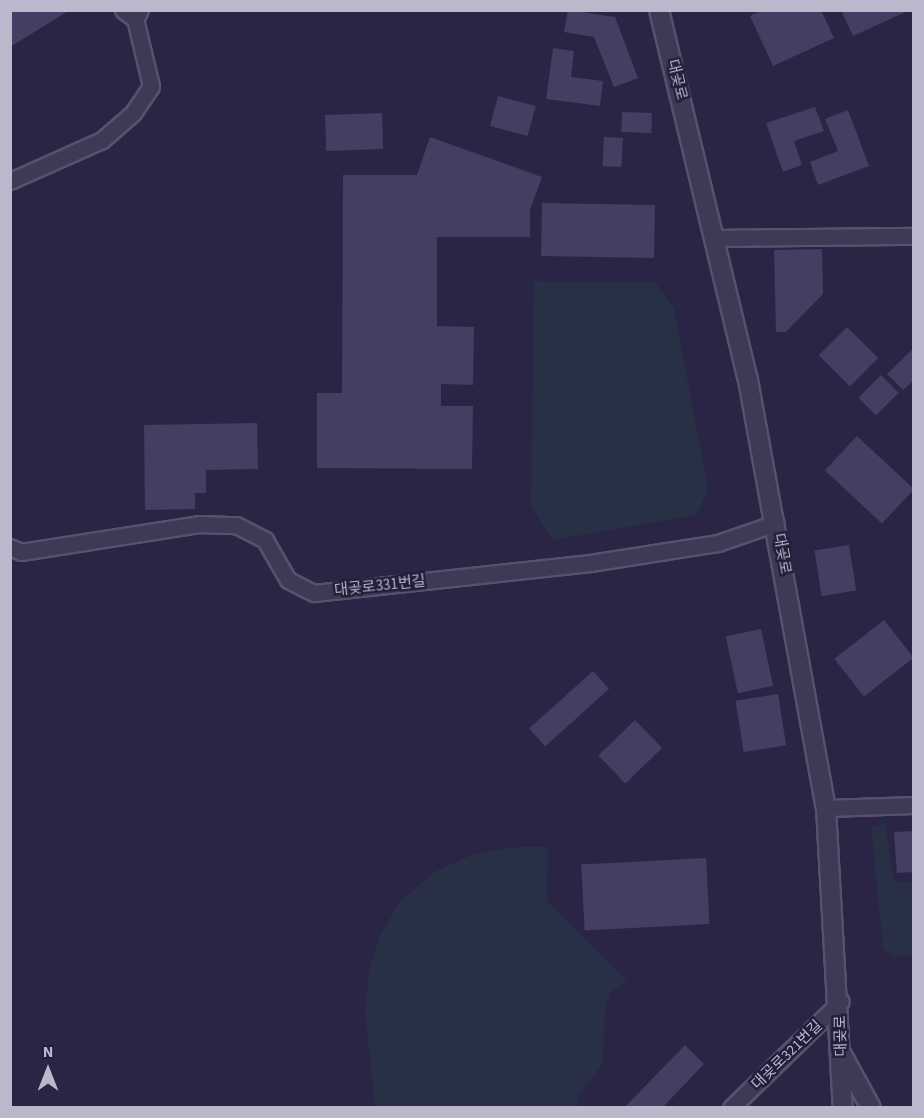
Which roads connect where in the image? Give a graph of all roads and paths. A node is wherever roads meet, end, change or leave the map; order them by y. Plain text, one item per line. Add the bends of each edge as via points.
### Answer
1 (659, 10) edge
2 (133, 13) edge
3 (10, 181) edge
4 (914, 236) edge
5 (717, 238) junction
6 (776, 523) junction
7 (10, 547) edge
8 (914, 805) edge
9 (826, 808) junction
10 (841, 1001) junction
11 (842, 1055) junction
12 (731, 1107) edge
13 (843, 1107) edge
14 (871, 1107) edge

1 - 5 street, 대곶로
2 - 3 lane via 152,86 132,113 102,140
4 - 5 lane
5 - 6 street, 대곶로
6 - 7 lane, 대곶로331번길 via 718,543 590,563 314,593 288,580 266,540 236,525 200,524 21,552
6 - 9 street, 대곶로
8 - 9 lane
9 - 10 street, 대곶로
10 - 11 street, 대곶로
10 - 12 lane, 대곶로321번길
11 - 13 street, 대곶로
11 - 14 street

